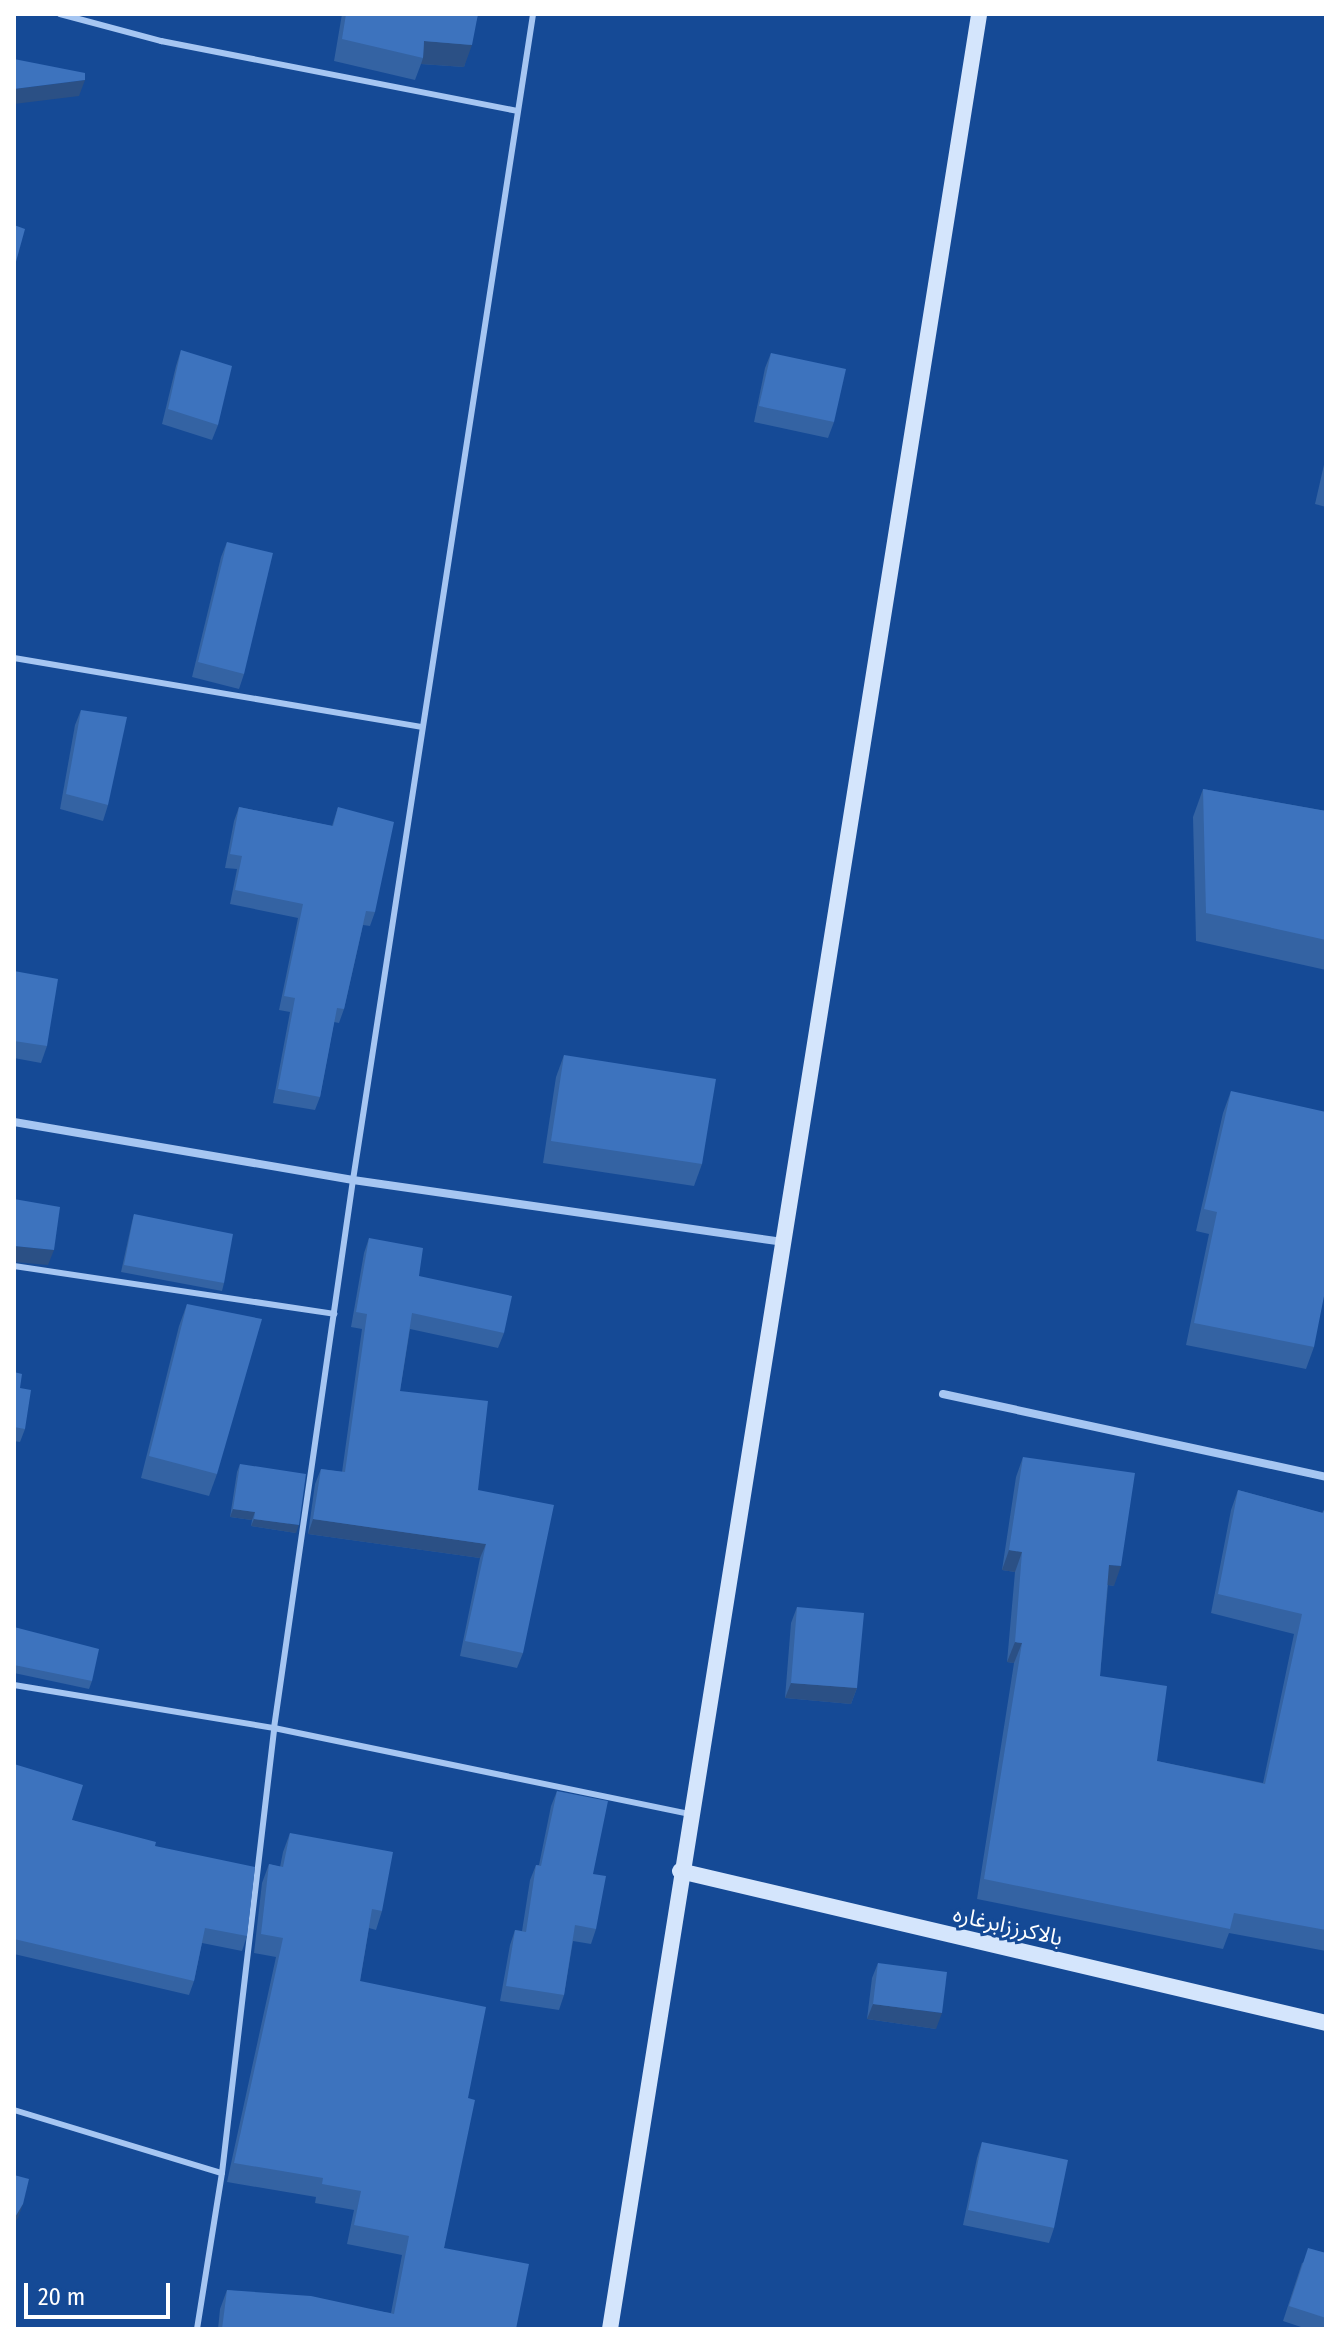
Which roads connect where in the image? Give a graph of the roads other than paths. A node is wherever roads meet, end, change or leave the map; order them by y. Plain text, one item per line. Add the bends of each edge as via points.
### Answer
1 (60, 14) edge
2 (533, 14) edge
3 (979, 14) edge
4 (517, 111) junction
5 (14, 658) edge
6 (421, 727) junction
7 (14, 1122) edge
8 (353, 1180) junction
9 (784, 1242) junction
10 (14, 1266) edge
11 (334, 1314) junction
12 (943, 1394) dead end
13 (1326, 1477) edge
14 (14, 1685) edge
15 (274, 1728) junction
16 (690, 1814) junction
17 (680, 1871) junction
18 (1326, 2023) edge
19 (14, 2110) edge
20 (222, 2173) junction
21 (197, 2329) edge
22 (610, 2329) edge

1 - 4 lane via 161,41
2 - 4 lane
3 - 9 main road
4 - 6 lane
5 - 6 lane
6 - 8 lane
7 - 8 street
8 - 9 street
8 - 11 lane
9 - 16 main road
10 - 11 lane
11 - 15 lane
12 - 13 street
14 - 15 lane
15 - 16 lane
15 - 20 lane
16 - 17 main road
17 - 18 main road, بالاکرززابرغاره
17 - 22 main road
19 - 20 lane
20 - 21 lane

